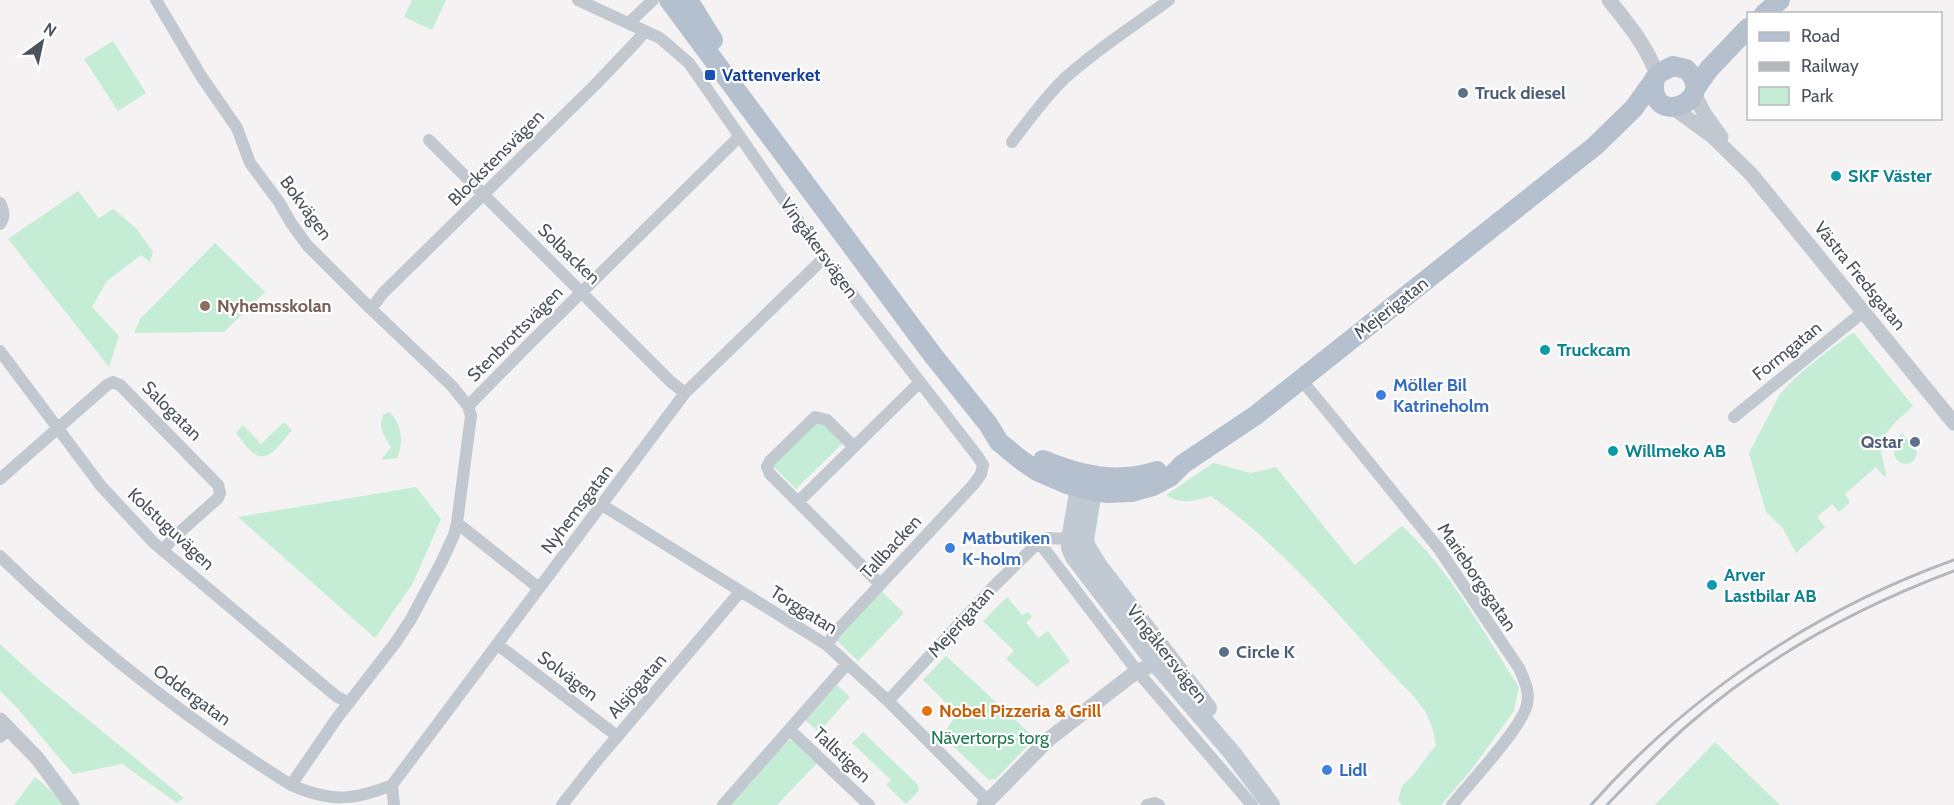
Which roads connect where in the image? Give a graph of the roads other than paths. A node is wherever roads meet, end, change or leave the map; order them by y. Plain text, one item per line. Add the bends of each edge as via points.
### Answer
1 (156, 0) edge
2 (578, 0) edge
3 (653, 0) edge
4 (669, 0) edge
5 (688, 0) edge
6 (1169, 0) edge
7 (1609, 0) edge
8 (1780, 0) edge
9 (1766, 12) edge
10 (628, 23) junction
11 (1747, 27) edge
12 (1747, 28) edge
13 (645, 31) junction
14 (1666, 72) junction
15 (1694, 91) junction
16 (1671, 107) junction
17 (740, 136) junction
18 (769, 136) junction
19 (429, 140) dead end
20 (1012, 142) dead end
21 (1595, 146) junction
22 (1733, 155) junction
23 (484, 195) junction
24 (0, 203) edge
25 (1, 222) edge
26 (824, 258) junction
27 (583, 292) junction
28 (371, 309) junction
29 (1863, 312) junction
30 (0, 351) edge
31 (1299, 380) junction
32 (920, 382) junction
33 (685, 393) junction
34 (468, 406) junction
35 (1734, 417) dead end
36 (1954, 423) edge
37 (58, 429) junction
38 (853, 446) junction
39 (981, 474) joint
40 (0, 479) edge
41 (1087, 484) junction
42 (799, 501) junction
43 (602, 505) junction
44 (457, 523) junction
45 (1078, 539) junction
46 (1039, 543) junction
47 (163, 551) junction
48 (0, 556) edge
49 (880, 584) junction
50 (539, 588) junction
51 (740, 592) junction
52 (498, 645) junction
53 (827, 645) junction
54 (1162, 660) junction
55 (847, 664) junction
56 (1137, 671) junction
57 (888, 701) junction
58 (349, 703) junction
59 (3, 729) edge
60 (790, 730) junction
61 (617, 736) junction
62 (291, 785) junction
63 (392, 785) junction
64 (986, 803) edge
65 (72, 805) edge
66 (394, 805) edge
67 (562, 805) edge
68 (723, 805) edge
69 (869, 805) edge
70 (1147, 805) edge
71 (1159, 805) edge
72 (1252, 805) edge
73 (1271, 805) edge
74 (1281, 805) edge
75 (1452, 805) edge

1 - 28 street, Bokvägen via 237,128 250,163 291,223 307,245
2 - 10 street, Vingåkersvägen
3 - 10 street
4 - 18 main road, Vingåkersvägen
5 - 18 main road, Vingåkersvägen
6 - 20 street via 1065,79
7 - 14 street
8 - 9 main road
10 - 13 street, Vingåkersvägen
11 - 14 main road, Mejerigatan via 1706,55
12 - 15 main road, Mejerigatan
13 - 17 street, Vingåkersvägen via 660,38 689,63
13 - 23 street, Blockstensvägen
14 - 15 main road via 1689,71
14 - 16 main road via 1653,91 1657,99
14 - 21 main road, Mejerigatan
15 - 16 main road via 1684,105
15 - 22 street, Västra Fredsgatan
16 - 21 main road, Mejerigatan via 1643,117
16 - 22 street, Västra Fredsgatan
17 - 26 street, Vingåkersvägen
17 - 27 street, Stenbrottsvägen
18 - 41 main road, Vingåkersvägen via 988,424
19 - 23 street, Solbacken
21 - 31 main road, Mejerigatan
22 - 29 street, Västra Fredsgatan
23 - 27 street, Solbacken
23 - 28 street, Blockstensvägen
24 - 25 street via 4,213
26 - 32 street, Vingåkersvägen
26 - 33 street, Nyhemsgatan
27 - 33 street, Solbacken
27 - 34 street, Stenbrottsvägen
28 - 34 street, Bokvägen
29 - 35 street, Formgatan
29 - 36 street, Västra Fredsgatan
30 - 37 street, Kolstuguvägen
31 - 41 main road, Mejerigatan via 1239,428 1183,464
31 - 75 street, Marieborgsgatan via 1439,549 1525,681 1528,692 1524,714
32 - 38 street
32 - 39 street, Vingåkersvägen via 978,457 983,465
33 - 43 street, Nyhemsgatan
34 - 44 street, Stenbrottsvägen via 470,432
37 - 40 street, Salogatan
37 - 47 street, Kolstuguvägen via 101,486
37 - 47 street, Salogatan via 113,382 212,477 218,484 218,498
38 - 42 street
38 - 42 street via 827,420 816,417 770,461 770,474
39 - 49 street, Tallbacken
41 - 45 main road
42 - 49 street
43 - 50 street, Nyhemsgatan
43 - 51 street, Torggatan
44 - 50 street
44 - 58 street, Stenbrottsvägen via 411,619
45 - 46 street via 1047,538
45 - 54 main road, Vingåkersvägen via 1070,548 1074,557
46 - 56 street, Vingåkersvägen
46 - 57 street, Mejerigatan
47 - 58 street, Kolstuguvägen
48 - 62 street, Oddergatan via 64,617 162,697
49 - 53 street, Tallbacken
50 - 52 street, Nyhemsgatan
51 - 53 street, Torggatan
51 - 61 street, Alsjögatan
52 - 61 street, Solvägen
52 - 63 street, Nyhemsgatan
53 - 55 street, Torggatan
54 - 56 street, Vingåkersvägen
54 - 73 main road, Vingåkersvägen
54 - 74 main road, Vingåkersvägen via 1258,771
55 - 57 street, Torggatan
55 - 60 street
56 - 64 street via 1049,739
56 - 72 street, Vingåkersvägen
57 - 64 street, Torggatan
58 - 62 street, Stenbrottsvägen
59 - 65 street via 37,758
60 - 68 street
60 - 69 street, Tallstigen
61 - 67 street, Alsjögatan
62 - 63 street, Oddergatan via 329,798 347,798
63 - 66 street
70 - 71 street

